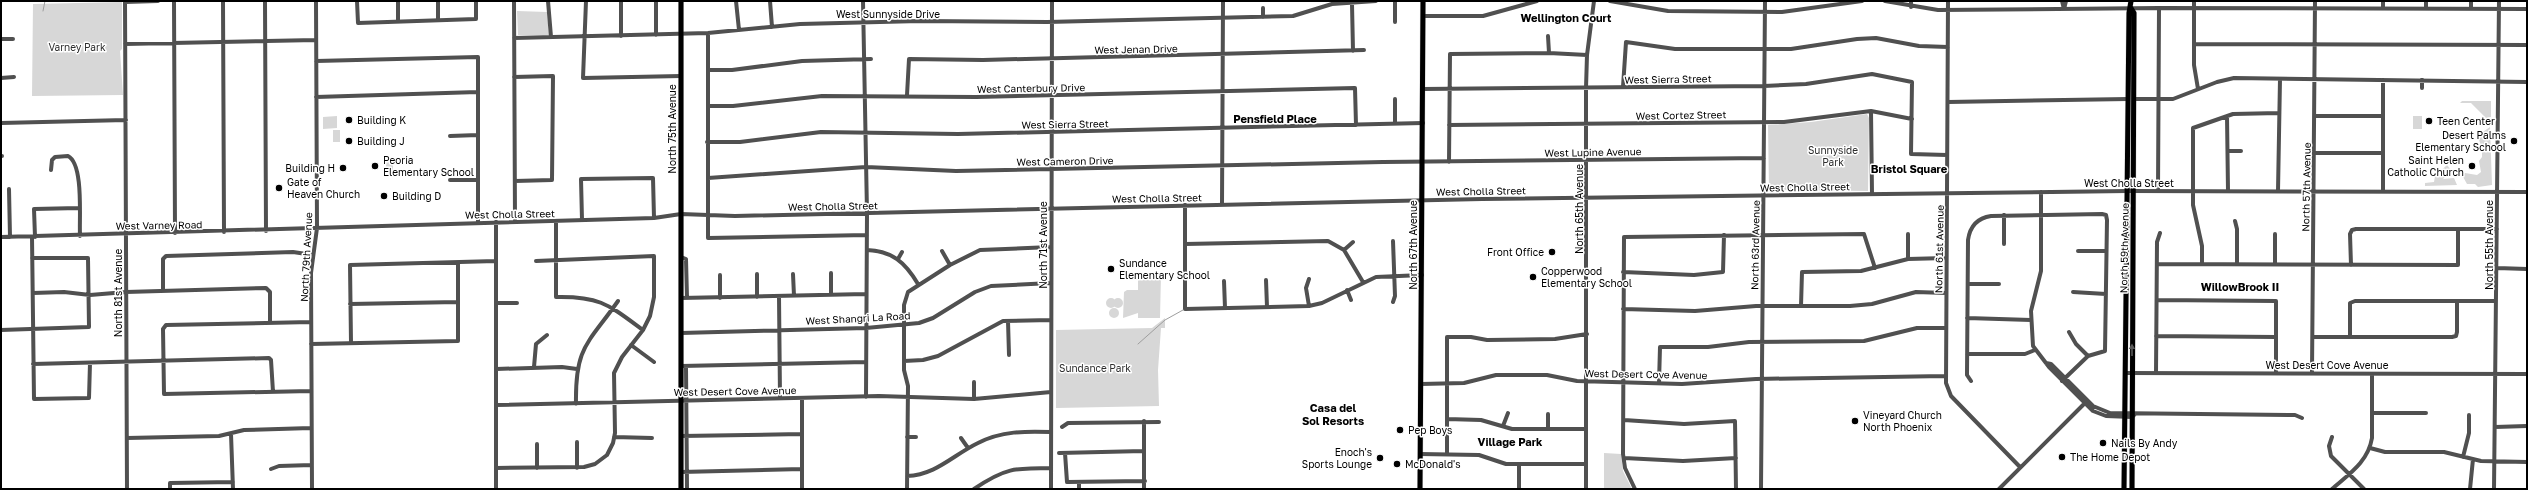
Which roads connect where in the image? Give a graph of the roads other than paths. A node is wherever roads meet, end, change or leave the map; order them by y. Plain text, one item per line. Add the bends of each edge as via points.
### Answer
1 (125, 1) edge
2 (158, 1) edge
3 (174, 1) edge
4 (223, 1) edge
5 (265, 1) edge
6 (316, 1) edge
7 (357, 1) edge
8 (398, 1) edge
9 (438, 1) edge
10 (476, 1) edge
11 (514, 1) edge
12 (548, 1) edge
13 (586, 1) edge
14 (621, 1) edge
15 (656, 1) edge
16 (681, 1) edge
17 (736, 1) edge
18 (770, 1) edge
19 (863, 1) edge
20 (1052, 1) edge
21 (1223, 1) edge
22 (1376, 1) edge
23 (1395, 1) edge
24 (1423, 1) edge
25 (1537, 1) edge
26 (1594, 1) edge
27 (1610, 1) edge
28 (1638, 1) edge
29 (1765, 1) edge
30 (1862, 1) edge
31 (1885, 1) edge
32 (1911, 1) edge
33 (1948, 1) edge
34 (2062, 1) edge
35 (2066, 1) edge
36 (2131, 1) edge
37 (2194, 1) edge
38 (2315, 1) edge
39 (2383, 1) edge
40 (2426, 1) edge
41 (2471, 1) edge
42 (2499, 1) edge
43 (1352, 4) junction
44 (1636, 6) junction
45 (1911, 7) junction
46 (1263, 8) dead end
47 (2131, 8) junction
48 (2159, 8) junction
49 (2194, 8) junction
50 (2315, 8) junction
51 (2383, 8) junction
52 (2426, 8) junction
53 (2471, 8) junction
54 (2499, 8) junction
55 (2527, 8) edge
56 (2064, 9) junction
57 (1948, 10) junction
58 (1765, 12) junction
59 (1423, 16) junction
60 (1223, 17) junction
61 (1263, 17) junction
62 (438, 20) junction
63 (398, 22) junction
64 (863, 22) junction
65 (1052, 22) junction
66 (1395, 22) dead end
67 (772, 26) junction
68 (739, 30) junction
69 (682, 34) junction
70 (708, 34) junction
71 (656, 35) junction
72 (621, 36) junction
73 (1548, 36) dead end
74 (551, 37) junction
75 (586, 37) junction
76 (514, 38) junction
77 (1, 39) edge
78 (13, 39) dead end
79 (316, 40) junction
80 (265, 41) junction
81 (223, 42) junction
82 (126, 44) junction
83 (174, 44) junction
84 (2194, 44) junction
85 (2315, 44) junction
86 (2498, 45) junction
87 (2527, 45) edge
88 (1948, 48) junction
89 (1765, 49) junction
90 (1364, 50) dead end
91 (1353, 52) junction
92 (1549, 53) junction
93 (1223, 55) junction
94 (1587, 55) junction
95 (871, 59) dead end
96 (1052, 59) junction
97 (864, 60) junction
98 (316, 61) junction
99 (708, 70) junction
100 (681, 76) junction
101 (14, 77) dead end
102 (514, 77) junction
103 (1, 78) edge
104 (2280, 79) junction
105 (2315, 79) junction
106 (2383, 80) junction
107 (2422, 80) junction
108 (2498, 82) junction
109 (2527, 82) edge
110 (1764, 86) junction
111 (1623, 87) junction
112 (1586, 88) junction
113 (2422, 88) dead end
114 (1423, 89) junction
115 (1450, 89) junction
116 (2198, 89) junction
117 (1222, 91) junction
118 (478, 92) junction
119 (906, 95) junction
120 (316, 96) junction
121 (865, 96) junction
122 (1052, 96) junction
123 (1395, 99) dead end
124 (2131, 99) junction
125 (2159, 99) junction
126 (1948, 102) junction
127 (708, 106) junction
128 (1871, 112) junction
129 (2279, 113) junction
130 (2227, 116) junction
131 (2315, 116) junction
132 (2383, 116) junction
133 (1912, 119) junction
134 (126, 120) junction
135 (1764, 122) junction
136 (1, 123) edge
137 (1423, 123) junction
138 (1395, 124) junction
139 (1586, 124) junction
140 (1356, 125) junction
141 (1449, 125) junction
142 (1223, 128) junction
143 (865, 132) junction
144 (1052, 132) junction
145 (478, 135) junction
146 (450, 136) dead end
147 (708, 142) junction
148 (2228, 151) junction
149 (2241, 151) dead end
150 (2314, 153) junction
151 (2383, 153) junction
152 (1948, 155) junction
153 (1764, 158) junction
154 (1587, 160) junction
155 (1422, 162) junction
156 (1449, 162) junction
157 (1222, 165) junction
158 (866, 167) junction
159 (51, 170) dead end
160 (1052, 170) junction
161 (708, 178) junction
162 (450, 180) dead end
163 (478, 180) junction
164 (515, 181) junction
165 (10, 190) dead end
166 (2131, 191) junction
167 (2158, 191) junction
168 (2193, 191) junction
169 (2228, 191) junction
170 (2278, 191) junction
171 (2314, 191) junction
172 (2383, 191) junction
173 (2041, 192) junction
174 (2497, 192) junction
175 (2527, 192) edge
176 (1947, 193) junction
177 (1872, 194) junction
178 (1763, 196) junction
179 (1587, 198) junction
180 (1422, 200) junction
181 (1222, 204) junction
182 (1185, 205) junction
183 (80, 208) junction
184 (1051, 208) junction
185 (867, 213) junction
186 (681, 214) junction
187 (708, 215) junction
188 (2004, 215) junction
189 (2041, 215) junction
190 (654, 218) junction
191 (1971, 218) dead end
192 (582, 220) junction
193 (556, 221) junction
194 (2235, 221) dead end
195 (496, 222) junction
196 (515, 222) junction
197 (1976, 222) junction
198 (478, 223) junction
199 (317, 228) junction
200 (2458, 229) junction
201 (2497, 229) junction
202 (266, 231) junction
203 (224, 232) junction
204 (176, 233) junction
205 (2160, 233) dead end
206 (126, 234) junction
207 (1908, 234) dead end
208 (2275, 234) dead end
209 (867, 235) junction
210 (1724, 235) junction
211 (1763, 235) junction
212 (80, 236) junction
213 (1, 237) edge
214 (10, 237) junction
215 (34, 237) junction
216 (1394, 241) dead end
217 (1353, 242) dead end
218 (1185, 244) junction
219 (2004, 244) dead end
220 (1051, 246) junction
221 (866, 250) junction
222 (1344, 250) junction
223 (942, 251) dead end
224 (2078, 251) dead end
225 (2106, 251) junction
226 (902, 252) dead end
227 (313, 255) junction
228 (32, 258) junction
229 (1946, 258) junction
230 (556, 259) junction
231 (898, 259) junction
232 (1908, 259) junction
233 (496, 261) junction
234 (536, 261) dead end
235 (458, 263) junction
236 (2157, 264) junction
237 (2202, 264) junction
238 (2237, 264) junction
239 (2275, 264) junction
240 (950, 265) junction
241 (2313, 265) junction
242 (2351, 265) junction
243 (1875, 268) junction
244 (2496, 268) junction
245 (2527, 269) edge
246 (1623, 272) junction
247 (831, 273) dead end
248 (757, 274) dead end
249 (793, 274) dead end
250 (1395, 274) junction
251 (720, 275) dead end
252 (1422, 275) junction
253 (1308, 279) dead end
254 (1266, 280) dead end
255 (1224, 281) dead end
256 (1363, 282) junction
257 (1051, 283) junction
258 (918, 284) junction
259 (1968, 284) junction
260 (1999, 284) dead end
261 (1347, 290) junction
262 (163, 291) junction
263 (126, 292) junction
264 (2073, 292) dead end
265 (1946, 293) junction
266 (33, 294) junction
267 (866, 294) junction
268 (2106, 294) junction
269 (90, 295) junction
270 (831, 295) junction
271 (779, 296) junction
272 (794, 296) junction
273 (757, 297) junction
274 (684, 298) junction
275 (720, 298) junction
276 (1351, 300) dead end
277 (2157, 300) junction
278 (618, 301) dead end
279 (2457, 301) junction
280 (458, 302) junction
281 (496, 302) junction
282 (1393, 302) dead end
283 (2496, 302) junction
284 (517, 303) dead end
285 (350, 304) junction
286 (1309, 306) junction
287 (1762, 306) junction
288 (1801, 306) junction
289 (1267, 307) junction
290 (613, 308) junction
291 (1224, 308) junction
292 (1623, 309) junction
293 (1967, 318) junction
294 (1051, 320) junction
295 (2031, 320) junction
296 (1008, 321) junction
297 (311, 322) junction
298 (270, 323) junction
299 (904, 324) junction
300 (866, 328) junction
301 (1946, 328) junction
302 (33, 329) junction
303 (1, 330) edge
304 (643, 330) junction
305 (780, 330) junction
306 (2069, 332) dead end
307 (681, 333) junction
308 (1587, 334) junction
309 (547, 335) dead end
310 (2156, 336) junction
311 (2276, 337) junction
312 (2313, 337) junction
313 (2350, 337) junction
314 (1762, 342) junction
315 (350, 343) junction
316 (311, 344) junction
317 (631, 345) junction
318 (2035, 350) junction
319 (1967, 354) junction
320 (1009, 355) dead end
321 (2088, 356) junction
322 (163, 360) junction
323 (904, 360) junction
324 (126, 362) junction
325 (654, 362) dead end
326 (866, 362) junction
327 (90, 363) junction
328 (33, 364) junction
329 (780, 364) junction
330 (684, 366) junction
331 (534, 368) junction
332 (496, 369) junction
333 (577, 369) junction
334 (2129, 373) junction
335 (2156, 373) junction
336 (2276, 373) junction
337 (2312, 373) junction
338 (2372, 374) junction
339 (2496, 374) junction
340 (2527, 374) edge
341 (1945, 376) junction
342 (1762, 379) junction
343 (2063, 380) junction
344 (1971, 381) dead end
345 (974, 382) dead end
346 (1587, 382) junction
347 (1623, 382) junction
348 (1660, 383) junction
349 (1421, 384) junction
350 (1448, 384) junction
351 (311, 391) junction
352 (273, 392) junction
353 (1051, 392) junction
354 (866, 396) junction
355 (907, 397) junction
356 (780, 398) junction
357 (802, 398) junction
358 (974, 399) junction
359 (687, 400) junction
360 (681, 401) junction
361 (614, 402) junction
362 (2086, 402) junction
363 (576, 404) junction
364 (496, 405) junction
365 (2372, 413) junction
366 (2426, 413) dead end
367 (1508, 414) dead end
368 (1548, 414) dead end
369 (2125, 415) junction
370 (2133, 415) junction
371 (2469, 415) dead end
372 (2302, 418) dead end
373 (1447, 420) junction
374 (1624, 420) junction
375 (1144, 421) junction
376 (1159, 422) dead end
377 (1503, 426) junction
378 (2527, 426) edge
379 (1062, 427) dead end
380 (2495, 427) junction
381 (311, 428) junction
382 (1548, 429) junction
383 (1586, 429) junction
384 (1051, 432) junction
385 (231, 434) junction
386 (802, 434) junction
387 (681, 436) junction
388 (687, 436) junction
389 (907, 437) junction
390 (916, 437) dead end
391 (2332, 437) dead end
392 (127, 438) junction
393 (614, 438) junction
394 (652, 438) dead end
395 (961, 438) dead end
396 (577, 442) dead end
397 (538, 444) dead end
398 (968, 448) junction
399 (2370, 448) junction
400 (1144, 451) junction
401 (1060, 453) dead end
402 (1065, 453) junction
403 (1420, 454) junction
404 (1447, 454) junction
405 (2463, 457) junction
406 (1624, 458) junction
407 (1736, 458) junction
408 (2473, 460) junction
409 (2494, 462) junction
410 (2527, 462) edge
411 (1519, 464) junction
412 (1586, 464) junction
413 (312, 465) junction
414 (2020, 467) junction
415 (496, 468) junction
416 (538, 468) junction
417 (577, 468) junction
418 (1051, 468) junction
419 (271, 469) dead end
420 (802, 469) junction
421 (681, 472) junction
422 (687, 472) junction
423 (2348, 475) junction
424 (907, 476) junction
425 (1144, 481) junction
426 (233, 482) junction
427 (1079, 482) junction
428 (127, 489) edge
429 (170, 489) edge
430 (233, 489) edge
431 (312, 489) edge
432 (496, 489) edge
433 (680, 489) edge
434 (687, 489) edge
435 (802, 489) edge
436 (907, 489) edge
437 (974, 489) edge
438 (1051, 489) edge
439 (1079, 489) edge
440 (1144, 489) edge
441 (1420, 489) edge
442 (1519, 489) edge
443 (1586, 489) edge
444 (1635, 489) edge
445 (1736, 489) edge
446 (1761, 489) edge
447 (2000, 489) edge
448 (2124, 489) edge
449 (2132, 489) edge
450 (2332, 489) edge
451 (2364, 489) edge
452 (2470, 489) edge
453 (2494, 489) edge

1 - 2 street
1 - 82 street, North 81st Avenue
3 - 83 street
4 - 81 street
5 - 80 street
6 - 79 street, North 79th Avenue
7 - 63 street via 358,22
8 - 63 street
9 - 62 street
10 - 62 street via 476,19
11 - 76 street
12 - 74 street
13 - 75 street
14 - 72 street
15 - 71 street
16 - 69 main road, North 75th Avenue
17 - 68 street
18 - 67 street
19 - 64 street
20 - 65 street, North 71st Avenue
21 - 60 street
22 - 43 street, West Sunnyside Drive
23 - 66 street
24 - 59 main road, North 67th Avenue
25 - 59 street via 1483,16
26 - 94 street, North 65th Avenue
27 - 44 street
28 - 44 street
29 - 58 street, North 63rd Avenue
30 - 58 street via 1796,11
31 - 45 street
32 - 45 street
33 - 57 street, North 61st Avenue
34 - 56 street
35 - 56 street
36 - 47 main road, North 59th Avenue
37 - 49 street
38 - 50 street, North 57th Avenue
39 - 51 street
40 - 52 street
41 - 53 street
42 - 54 street, North 55th Avenue
43 - 61 street, West Sunnyside Drive via 1332,4 1293,16
43 - 91 street
44 - 58 street via 1678,12
45 - 57 street
46 - 61 street
47 - 48 street
47 - 56 street
47 - 124 main road, North 59th Avenue via 2134,13
48 - 49 street
48 - 125 street
49 - 50 street
49 - 84 street
50 - 51 street
50 - 85 street, North 57th Avenue
51 - 52 street
52 - 53 street
53 - 54 street
54 - 55 street
54 - 86 street, North 55th Avenue
56 - 57 street
57 - 88 street, North 61st Avenue
58 - 89 street, North 63rd Avenue
59 - 114 main road, North 67th Avenue
60 - 61 street, West Sunnyside Drive
60 - 65 street, West Sunnyside Drive
60 - 93 street
62 - 63 street
64 - 65 street, West Sunnyside Drive
64 - 67 street, West Sunnyside Drive
64 - 97 street
65 - 96 street, North 71st Avenue
67 - 68 street, West Sunnyside Drive
68 - 70 street, West Sunnyside Drive
69 - 70 street, West Sunnyside Drive
69 - 71 street, West Sunnyside Drive
69 - 100 main road, North 75th Avenue
70 - 99 street
71 - 72 street, West Sunnyside Drive
72 - 75 street, West Sunnyside Drive
73 - 92 street
74 - 75 street, West Sunnyside Drive
74 - 76 street, West Sunnyside Drive
75 - 100 street via 582,58 583,78
76 - 102 street
77 - 78 street
79 - 80 street
79 - 98 street, North 79th Avenue
80 - 81 street
80 - 202 street
81 - 83 street
81 - 203 street
82 - 83 street
82 - 134 street, North 81st Avenue
83 - 204 street
84 - 85 street
84 - 116 street via 2195,80
85 - 86 street
85 - 105 street, North 57th Avenue
86 - 87 street
86 - 108 street, North 55th Avenue
88 - 89 street via 1866,38 1811,47
88 - 126 street, North 61st Avenue
89 - 110 street, North 63rd Avenue
89 - 111 street via 1675,49 1626,42
90 - 91 street, West Jenan Drive
91 - 93 street, West Jenan Drive
92 - 94 street
92 - 115 street via 1450,54
93 - 96 street, West Jenan Drive
93 - 117 street
94 - 112 street, North 65th Avenue
95 - 97 street
96 - 119 street, West Jenan Drive via 909,59
96 - 122 street, North 71st Avenue
97 - 99 street
97 - 121 street
98 - 118 street via 478,57
98 - 120 street, North 79th Avenue
99 - 127 street
100 - 186 main road, North 75th Avenue
101 - 103 street
102 - 164 street
102 - 164 street via 553,76 552,180
104 - 105 street
104 - 116 street via 2234,78
104 - 129 street
105 - 106 street
105 - 131 street, North 57th Avenue
106 - 107 street
106 - 132 street
107 - 108 street
107 - 113 street
108 - 109 street
108 - 174 street, North 55th Avenue
110 - 111 street, West Sierra Street
110 - 133 street, West Sierra Street via 1806,84 1872,74 1912,82
110 - 135 street, North 63rd Avenue
111 - 112 street, West Sierra Street
112 - 115 street, West Sierra Street
112 - 139 street, North 65th Avenue
114 - 115 street, West Sierra Street
114 - 137 main road, North 67th Avenue
115 - 141 street
116 - 125 street via 2173,99
117 - 122 street, West Canterbury Drive
117 - 140 street, West Canterbury Drive via 1355,88
117 - 142 street
118 - 120 street
118 - 145 street
119 - 121 street, West Canterbury Drive
119 - 122 street, West Canterbury Drive
120 - 199 street, North 79th Avenue
121 - 127 street, West Canterbury Drive via 803,97 733,106
121 - 143 street
122 - 144 street, North 71st Avenue
123 - 138 street
124 - 125 street
124 - 126 street
124 - 166 main road, North 59th Avenue
125 - 167 street
126 - 152 street, North 61st Avenue
127 - 147 street
128 - 133 street, West Cortez Street
128 - 135 street, West Cortez Street via 1816,120
128 - 177 street
129 - 130 street
129 - 170 street
130 - 148 street
130 - 168 street via 2193,128
131 - 132 street
131 - 150 street, North 57th Avenue
132 - 151 street
133 - 152 street via 1911,154
134 - 136 street
134 - 206 street, North 81st Avenue
135 - 139 street, West Cortez Street
135 - 153 street, North 63rd Avenue
137 - 138 street, West Sierra Street
137 - 155 main road, North 67th Avenue
138 - 140 street, West Sierra Street
139 - 141 street, West Cortez Street
139 - 154 street, North 65th Avenue
140 - 142 street, West Sierra Street
141 - 156 street
142 - 144 street, West Sierra Street
142 - 157 street
143 - 144 street, West Sierra Street
143 - 147 street, West Sierra Street via 821,132 740,142
143 - 158 street
144 - 160 street, North 71st Avenue
145 - 146 street
145 - 163 street
147 - 161 street
148 - 149 street
148 - 169 street
150 - 151 street
150 - 171 street, North 57th Avenue
151 - 172 street
152 - 176 street, North 61st Avenue
153 - 154 street, West Lupine Avenue
153 - 178 street, North 63rd Avenue
154 - 156 street, West Lupine Avenue
154 - 179 street, North 65th Avenue
155 - 156 street, West Lupine Avenue
155 - 157 street, West Cameron Drive
155 - 180 main road, North 67th Avenue
157 - 160 street, West Cameron Drive
157 - 181 street
158 - 160 street, West Cameron Drive via 956,171
158 - 161 street, West Cameron Drive
158 - 185 street
159 - 183 street via 53,158 71,158 79,184
160 - 184 street, North 71st Avenue
161 - 187 street
162 - 163 street
163 - 198 street
164 - 196 street
165 - 214 street
166 - 167 street, West Cholla Street
166 - 173 street, West Cholla Street
166 - 334 main road, North 59th Avenue
167 - 168 street, West Cholla Street
168 - 169 street, West Cholla Street
168 - 237 street via 2194,216 2201,242
169 - 170 street, West Cholla Street
170 - 171 street, West Cholla Street
171 - 172 street, West Cholla Street
171 - 241 street, North 57th Avenue
172 - 174 street, West Cholla Street
173 - 176 street, West Cholla Street
173 - 189 street
174 - 175 street, West Cholla Street
174 - 201 street, North 55th Avenue
176 - 177 street, West Cholla Street
176 - 229 street, North 61st Avenue
177 - 178 street, West Cholla Street
178 - 179 street, West Cholla Street
178 - 211 street, North 63rd Avenue
179 - 180 street, West Cholla Street
179 - 308 street, North 65th Avenue
180 - 181 street, West Cholla Street
180 - 252 main road, North 67th Avenue
181 - 182 street, West Cholla Street
182 - 184 street, West Cholla Street
182 - 218 street
183 - 212 street
183 - 215 street via 34,209
184 - 185 street, West Cholla Street
184 - 220 street, North 71st Avenue
185 - 187 street, West Cholla Street
185 - 209 street
186 - 187 street, West Cholla Street
186 - 190 street, West Cholla Street
186 - 274 main road, North 75th Avenue
187 - 209 street via 708,238
188 - 189 street
188 - 197 street via 1986,216
188 - 219 street
189 - 225 street via 2106,215
189 - 295 street via 2041,271 2032,304
190 - 192 street, West Cholla Street
190 - 192 street via 653,178 581,180
191 - 197 street
192 - 193 street, West Cholla Street
193 - 196 street, West Cholla Street
193 - 230 street
194 - 238 street
195 - 196 street, West Cholla Street
195 - 198 street, West Cholla Street
195 - 233 street
197 - 259 street via 1971,228 1968,240
198 - 199 street, West Cholla Street
199 - 202 street, West Varney Road
199 - 227 street, North 79th Avenue
200 - 201 street
200 - 242 street via 2352,230
200 - 242 street via 2458,265
201 - 244 street, North 55th Avenue
202 - 203 street, West Varney Road
203 - 204 street, West Varney Road
204 - 206 street, West Varney Road
205 - 236 street
206 - 212 street, West Varney Road
206 - 263 street, North 81st Avenue
207 - 232 street
208 - 239 street
209 - 221 street
210 - 211 street
210 - 246 street via 1624,237
210 - 246 street via 1723,272 1694,275
211 - 243 street via 1864,234
211 - 287 street, North 63rd Avenue
212 - 215 street, West Varney Road
213 - 214 street, West Varney Road
214 - 215 street, West Varney Road
215 - 228 street
216 - 250 street
217 - 222 street
218 - 222 street via 1322,240
218 - 291 street via 1185,309
220 - 240 street via 980,250
220 - 257 street, North 71st Avenue
221 - 231 street via 883,252
221 - 267 street
222 - 256 street
223 - 240 street
224 - 225 street
225 - 268 street
226 - 231 street
227 - 262 street via 293,252 164,257
227 - 297 street, North 79th Avenue
228 - 266 street
228 - 269 street via 88,258
229 - 232 street
229 - 265 street, North 61st Avenue
230 - 234 street
230 - 290 street via 556,297 589,298
230 - 304 street via 654,256 654,302
231 - 258 street via 910,270
232 - 243 street
233 - 235 street
233 - 281 street
235 - 280 street
235 - 285 street via 350,265
236 - 237 street
236 - 277 street
237 - 238 street
238 - 239 street
239 - 241 street
240 - 258 street
241 - 242 street
241 - 312 street, North 57th Avenue
243 - 288 street via 1853,272 1802,272
244 - 245 street
244 - 283 street, North 55th Avenue
246 - 292 street
247 - 270 street
248 - 273 street
249 - 272 street
250 - 252 street
250 - 256 street via 1381,275
250 - 282 street
251 - 275 street
252 - 349 main road, North 67th Avenue
253 - 286 street via 1306,288
254 - 289 street
255 - 291 street
256 - 261 street
257 - 294 street, North 71st Avenue
257 - 299 street, West Shangri La Road via 991,286 975,292 928,320
258 - 299 street via 905,298
259 - 260 street
259 - 293 street
261 - 276 street
261 - 286 street via 1322,303
262 - 263 street
262 - 298 street via 269,289
263 - 269 street
263 - 324 street, North 81st Avenue
264 - 268 street
265 - 288 street via 1916,292 1872,304 1850,306
265 - 301 street, North 61st Avenue
266 - 269 street via 64,292
266 - 302 street
267 - 270 street
267 - 300 street
268 - 321 street via 2105,351
269 - 302 street via 89,327
270 - 272 street
271 - 272 street
271 - 273 street
271 - 305 street
273 - 275 street
274 - 275 street
274 - 307 main road, North 75th Avenue
277 - 310 street
277 - 311 street via 2276,301
278 - 290 street
279 - 283 street
279 - 313 street via 2350,303
279 - 313 street via 2456,336
280 - 285 street
280 - 315 street via 458,341
281 - 284 street
281 - 332 street
283 - 339 street, North 55th Avenue
285 - 315 street
286 - 289 street
287 - 288 street
287 - 292 street via 1695,311
287 - 314 street, North 63rd Avenue
289 - 291 street
290 - 304 street
290 - 333 street via 588,341
292 - 347 street
293 - 295 street
293 - 319 street
294 - 296 street
294 - 353 street, North 71st Avenue
295 - 318 street
296 - 320 street
296 - 323 street via 995,324 938,356 923,360
297 - 298 street
297 - 316 street, North 79th Avenue
298 - 322 street via 164,326
299 - 300 street, West Shangri La Road
299 - 323 street
300 - 305 street, West Shangri La Road
300 - 326 street
301 - 314 street via 1917,328 1864,341
301 - 341 street, North 61st Avenue
302 - 303 street
302 - 328 street
304 - 317 street
305 - 307 street, West Shangri La Road
305 - 329 street
306 - 321 street
307 - 330 main road, North 75th Avenue
308 - 346 street, North 65th Avenue
308 - 350 street via 1540,339 1487,340 1447,337
309 - 331 street via 536,344
310 - 311 street
310 - 335 street
311 - 336 street
312 - 313 street
312 - 337 street, North 57th Avenue
314 - 342 street, North 63rd Avenue
314 - 348 street via 1708,347 1660,347
315 - 316 street
316 - 351 street, North 79th Avenue
317 - 325 street
317 - 361 street via 616,368 613,379
318 - 319 street via 2020,354
318 - 343 street
319 - 344 street via 1967,375
321 - 343 street
322 - 324 street
322 - 352 street via 271,358
322 - 352 street via 164,394
323 - 355 street
324 - 327 street
324 - 392 street, North 81st Avenue
326 - 329 street
326 - 354 street
327 - 328 street
327 - 328 street via 89,398 34,399
329 - 330 street
329 - 356 street
330 - 359 street, North 75th Avenue
330 - 360 main road, North 75th Avenue
331 - 332 street
331 - 333 street
332 - 364 street
333 - 363 street
334 - 335 street, West Desert Cove Avenue
334 - 369 main road, North 59th Avenue
334 - 370 main road, North 59th Avenue
335 - 336 street, West Desert Cove Avenue
336 - 337 street, West Desert Cove Avenue
337 - 338 street, West Desert Cove Avenue
338 - 339 street, West Desert Cove Avenue
338 - 365 street
339 - 340 street, West Desert Cove Avenue
339 - 380 street, North 55th Avenue
341 - 342 street, West Desert Cove Avenue
341 - 414 street, North 61st Avenue via 1951,396
342 - 348 street, West Desert Cove Avenue via 1705,384
342 - 446 street, North 63rd Avenue
343 - 362 street
345 - 358 street
346 - 347 street, West Desert Cove Avenue
346 - 350 street, West Desert Cove Avenue via 1547,375 1496,376
346 - 383 street, North 65th Avenue
347 - 348 street, West Desert Cove Avenue
347 - 374 street
349 - 350 street, West Desert Cove Avenue
349 - 403 main road, North 67th Avenue
350 - 373 street
351 - 352 street
351 - 381 street, North 79th Avenue
353 - 358 street, West Desert Cove Avenue
353 - 384 street, North 71st Avenue
354 - 355 street, West Desert Cove Avenue
354 - 357 street, West Desert Cove Avenue
355 - 358 street, West Desert Cove Avenue
355 - 389 street
356 - 357 street, West Desert Cove Avenue
356 - 359 street, West Desert Cove Avenue
357 - 386 street
359 - 360 street, West Desert Cove Avenue
359 - 388 street, North 75th Avenue
360 - 361 street, West Desert Cove Avenue
360 - 387 main road, North 75th Avenue
361 - 363 street, West Desert Cove Avenue
361 - 393 street
362 - 369 street via 2100,410
362 - 414 street
363 - 364 street, West Desert Cove Avenue
364 - 415 street
365 - 366 street
365 - 399 street
367 - 377 street
368 - 382 street
369 - 370 street
369 - 448 main road, North 59th Avenue
370 - 372 street via 2295,415
370 - 449 main road, North 59th Avenue
371 - 405 street via 2469,432
373 - 377 street via 1481,420
373 - 404 street
374 - 406 street
374 - 407 street via 1684,424 1735,421
375 - 376 street
375 - 379 street via 1068,423
375 - 400 street
377 - 382 street via 1512,429
378 - 380 street
380 - 409 street, North 55th Avenue
381 - 385 street via 244,430
381 - 413 street, North 79th Avenue
382 - 383 street
383 - 412 street, North 65th Avenue
384 - 398 street via 1005,434
384 - 418 street, North 71st Avenue
385 - 392 street
385 - 426 street
386 - 388 street
386 - 420 street
387 - 388 street
387 - 421 main road, North 75th Avenue
388 - 422 street, North 75th Avenue
389 - 390 street
389 - 424 street
391 - 423 street via 2329,446 2331,456
392 - 428 street, North 81st Avenue
393 - 394 street
393 - 417 street via 612,447 603,458 589,466
395 - 398 street
396 - 417 street
397 - 416 street
398 - 424 street via 932,472
399 - 405 street via 2385,452 2444,452
399 - 423 street via 2361,463
400 - 402 street
400 - 425 street
401 - 402 street
402 - 427 street via 1067,482
403 - 404 street
403 - 441 main road, North 67th Avenue
404 - 411 street via 1479,455 1502,463
405 - 408 street
406 - 407 street via 1683,461
406 - 444 street via 1625,468
407 - 445 street
408 - 409 street
408 - 452 street
409 - 410 street
409 - 453 street, North 55th Avenue
411 - 412 street
411 - 442 street
412 - 443 street, North 65th Avenue
413 - 419 street via 279,466
413 - 431 street, North 79th Avenue
414 - 447 street
415 - 416 street
415 - 432 street
416 - 417 street
418 - 437 street via 1010,470 996,475
418 - 438 street, North 71st Avenue
420 - 422 street
420 - 435 street
421 - 422 street
421 - 433 main road, North 75th Avenue
422 - 434 street, North 75th Avenue
423 - 450 street
423 - 451 street
424 - 436 street
425 - 427 street
425 - 440 street
426 - 429 street via 170,483
426 - 430 street
427 - 439 street

